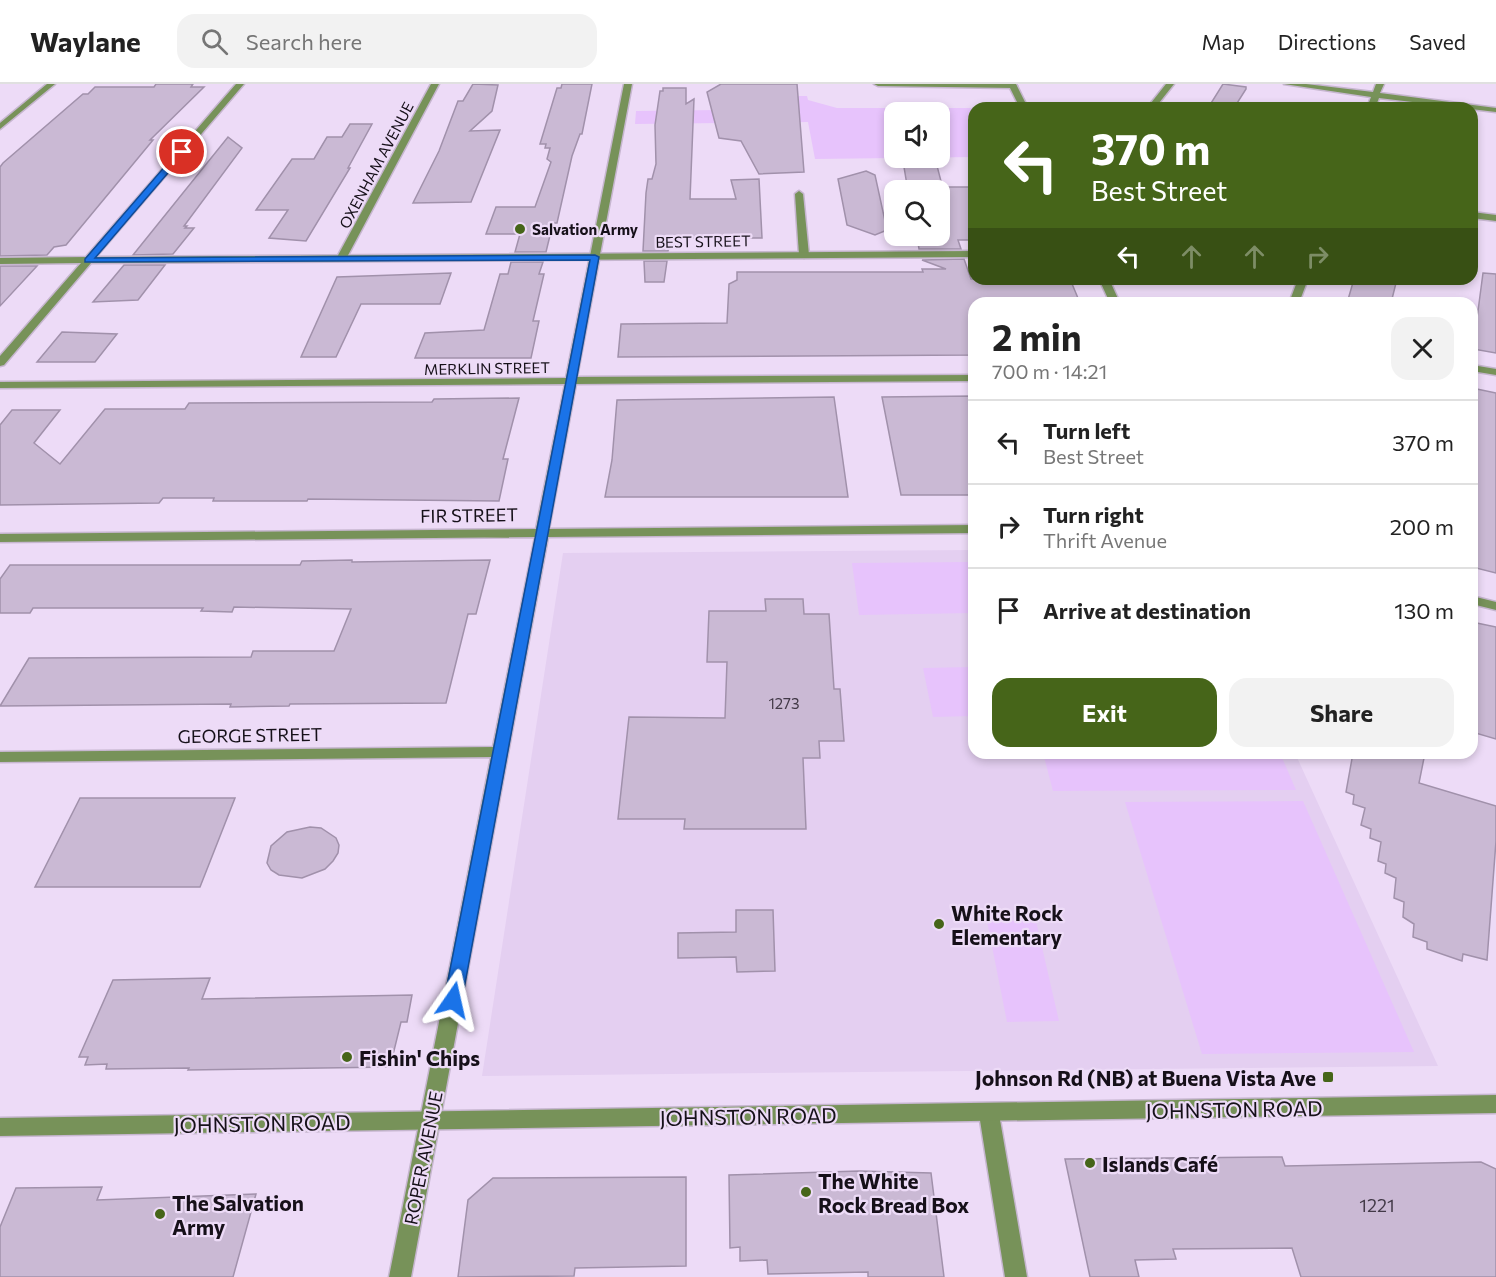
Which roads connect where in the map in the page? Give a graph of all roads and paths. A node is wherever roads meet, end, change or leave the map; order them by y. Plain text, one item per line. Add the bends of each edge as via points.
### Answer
1 (51, 84) edge
2 (240, 84) edge
3 (435, 84) edge
4 (628, 84) edge
5 (878, 84) edge
6 (1170, 84) edge
7 (1288, 84) edge
8 (1380, 84) edge
9 (1013, 85) edge
10 (1376, 95) junction
11 (1021, 102) edge
12 (1156, 102) edge
13 (1373, 102) edge
14 (1432, 102) edge
15 (1478, 108) edge
16 (1496, 110) edge
17 (0, 127) edge
18 (799, 194) dead end
19 (1478, 215) edge
20 (1496, 218) edge
21 (968, 254) edge
22 (804, 255) junction
23 (595, 257) junction
24 (341, 259) junction
25 (0, 261) edge
26 (88, 261) junction
27 (0, 363) edge
28 (1478, 369) edge
29 (1496, 372) edge
30 (968, 378) edge
31 (571, 382) junction
32 (0, 385) edge
33 (968, 529) edge
34 (543, 533) junction
35 (0, 538) edge
36 (1478, 602) edge
37 (1496, 606) edge
38 (501, 752) junction
39 (0, 757) edge
40 (1496, 1104) edge
41 (989, 1114) junction
42 (430, 1120) junction
43 (0, 1127) edge
44 (400, 1277) edge
45 (1016, 1277) edge

1 - 17 street
2 - 26 street
3 - 24 street, OXENHAM AVENUE
4 - 23 street, ROPER AVENUE
5 - 9 street
6 - 12 street
7 - 10 street
8 - 10 street
9 - 11 street
10 - 13 street
10 - 14 street
15 - 16 street
18 - 22 street
19 - 20 street
21 - 22 street, BEST STREET
22 - 23 street, BEST STREET
23 - 24 street, BEST STREET
23 - 31 street, ROPER AVENUE
24 - 26 street, BEST STREET
25 - 26 street, BEST STREET
26 - 27 street
28 - 29 street
30 - 31 street, MERKLIN STREET
31 - 32 street, MERKLIN STREET
31 - 34 street, ROPER AVENUE
33 - 34 street, FIR STREET
34 - 35 street, FIR STREET
34 - 38 street, ROPER AVENUE
36 - 37 street
38 - 39 street, GEORGE STREET
38 - 42 street, ROPER AVENUE
40 - 41 street, JOHNSTON ROAD
41 - 42 street, JOHNSTON ROAD
41 - 45 street
42 - 43 street, JOHNSTON ROAD
42 - 44 street, ROPER AVENUE

